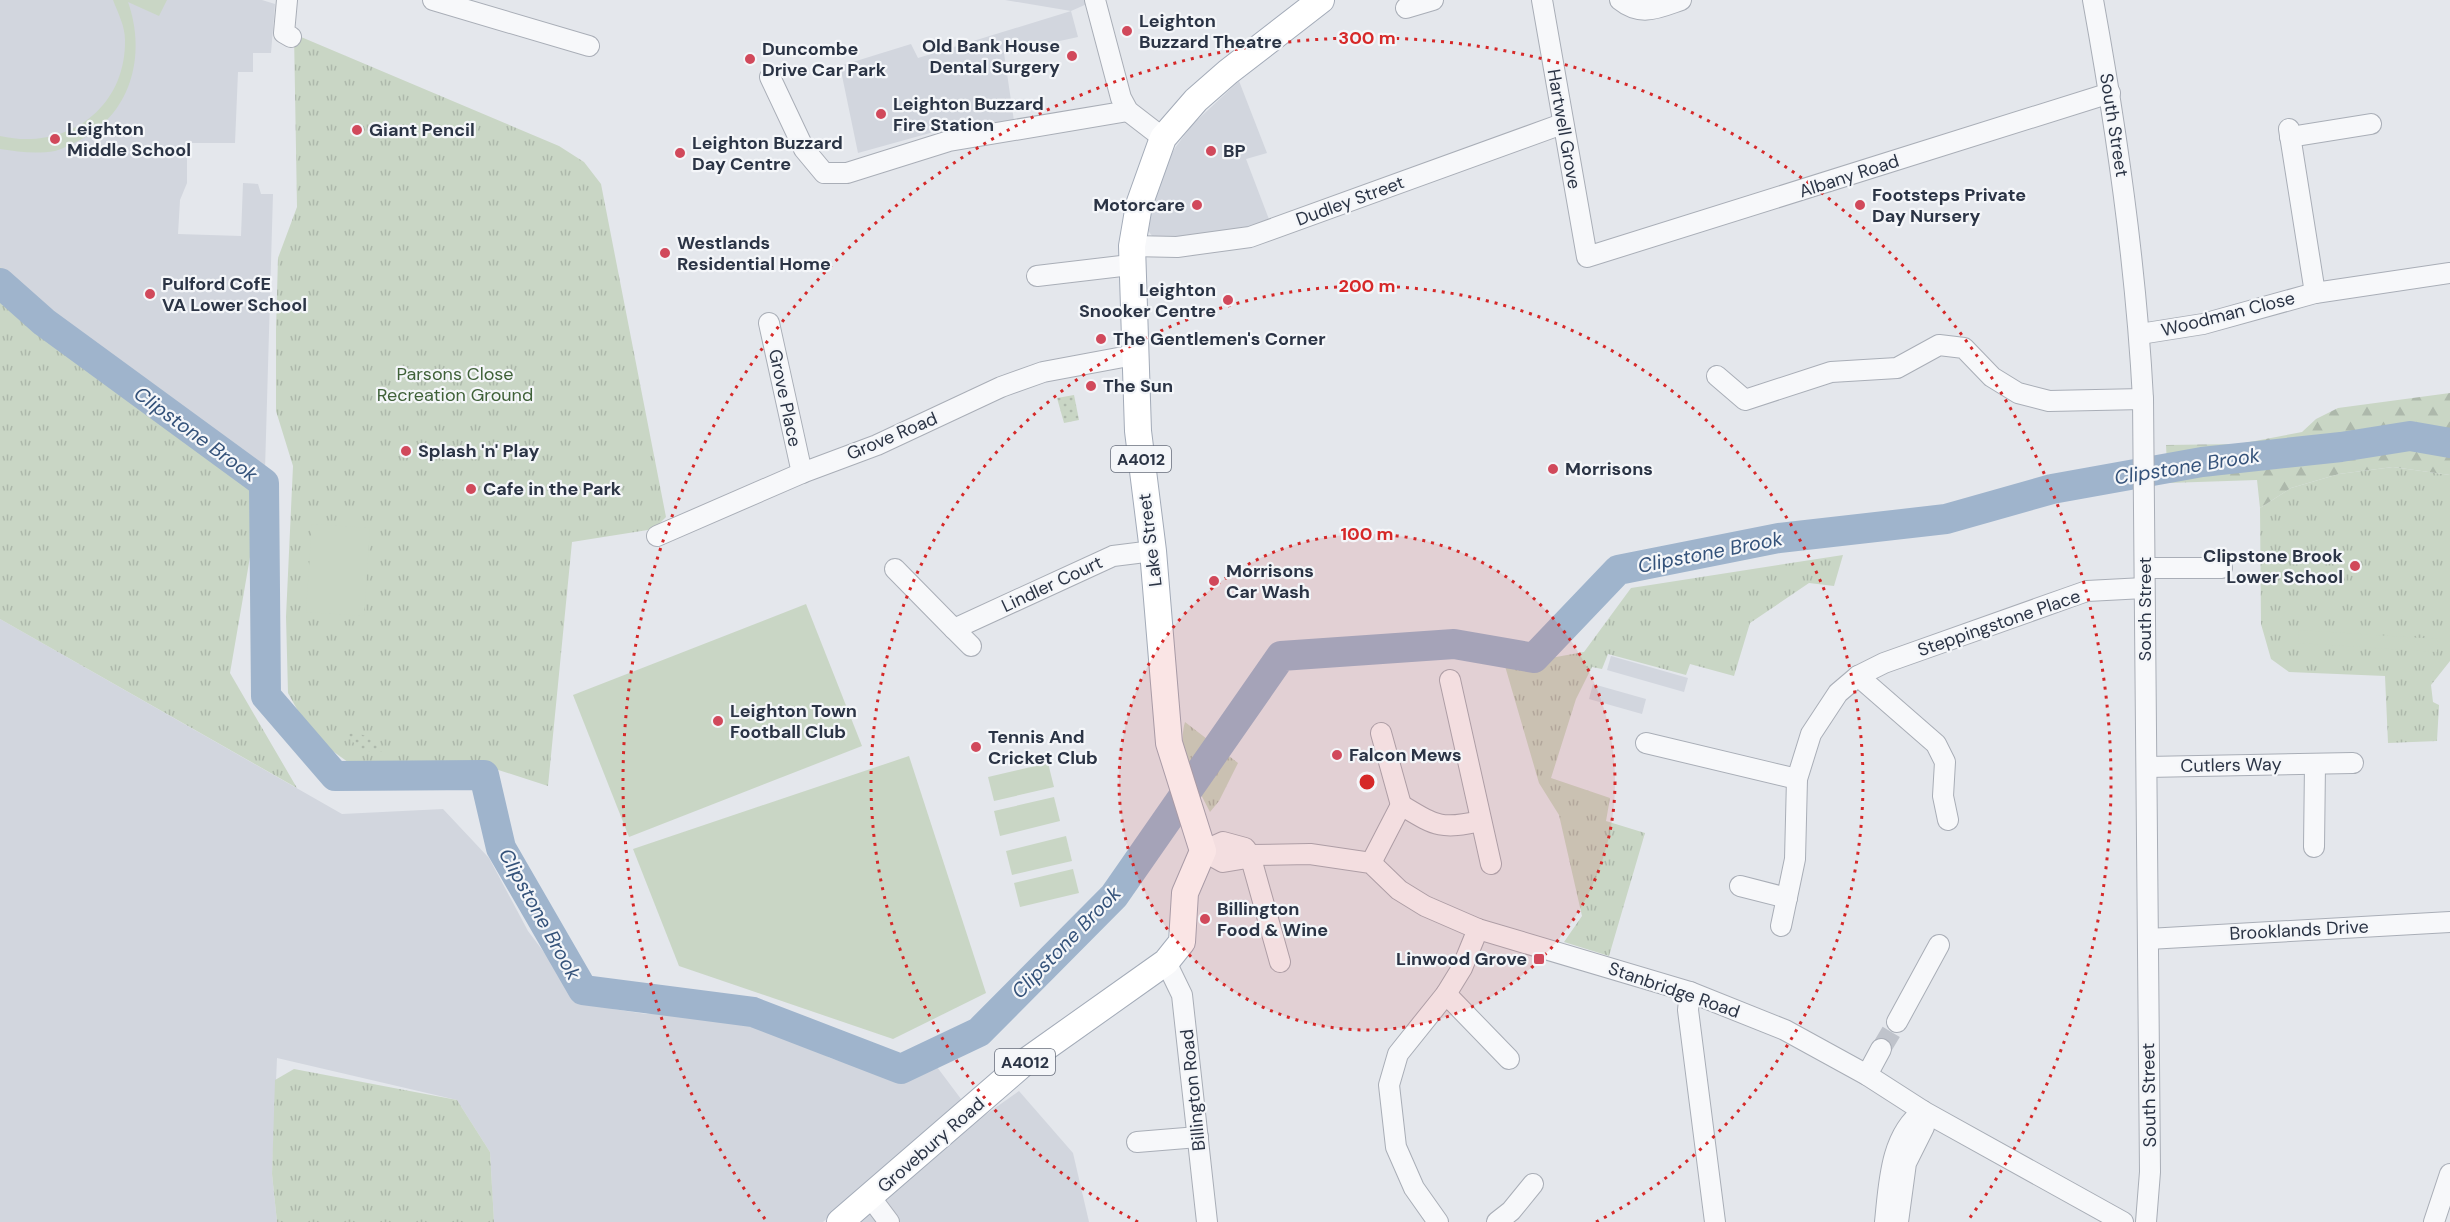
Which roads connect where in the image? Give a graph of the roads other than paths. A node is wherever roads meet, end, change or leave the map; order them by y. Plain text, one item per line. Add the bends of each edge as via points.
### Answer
1 (287, 0) edge
2 (433, 0) edge
3 (1321, 0) edge
4 (1433, 0) edge
5 (1542, 0) edge
6 (1620, 0) edge
7 (1681, 0) edge
8 (2093, 0) edge
9 (1097, 4) edge
10 (1406, 9) dead end
11 (291, 37) dead end
12 (589, 46) dead end
13 (770, 77) dead end
14 (2110, 93) junction
15 (1128, 111) junction
16 (1562, 124) junction
17 (2372, 124) dead end
18 (1163, 138) junction
19 (1131, 256) junction
20 (1587, 257) joint
21 (2450, 273) edge
22 (1036, 276) dead end
23 (2315, 293) junction
24 (769, 323) dead end
25 (2140, 334) junction
26 (1134, 355) junction
27 (1717, 376) dead end
28 (2143, 399) junction
29 (802, 473) junction
30 (657, 536) dead end
31 (1153, 551) junction
32 (2145, 568) junction
33 (2222, 568) dead end
34 (895, 569) dead end
35 (2144, 588) junction
36 (954, 629) junction
37 (971, 646) dead end
38 (1858, 676) junction
39 (1450, 680) dead end
40 (1381, 733) dead end
41 (1647, 743) dead end
42 (2354, 763) dead end
43 (2315, 764) junction
44 (2147, 767) junction
45 (1797, 779) junction
46 (1401, 805) junction
47 (1481, 820) junction
48 (1948, 820) dead end
49 (1200, 839) junction
50 (2314, 847) dead end
51 (1250, 855) junction
52 (1371, 863) junction
53 (1491, 864) dead end
54 (1740, 886) dead end
55 (1787, 898) junction
56 (2450, 922) edge
57 (1781, 926) dead end
58 (1478, 928) junction
59 (2148, 939) junction
60 (1940, 945) dead end
61 (1166, 962) junction
62 (1280, 962) dead end
63 (1690, 992) junction
64 (1446, 994) junction
65 (1897, 1022) tunnel mouth
66 (1881, 1049) tunnel mouth
67 (1509, 1059) dead end
68 (1867, 1075) junction
69 (1923, 1111) junction
70 (1198, 1137) junction
71 (1137, 1142) dead end
72 (2450, 1173) edge
73 (1533, 1184) dead end
74 (871, 1197) junction
75 (840, 1222) edge
76 (889, 1222) edge
77 (1207, 1222) edge
78 (1438, 1222) edge
79 (1497, 1222) edge
80 (1715, 1222) edge
81 (1885, 1222) edge
82 (1898, 1222) edge
83 (2123, 1222) edge
84 (2146, 1222) edge
85 (2434, 1222) edge

1 - 11 street via 283,25 284,33
2 - 12 street
3 - 18 main road, A4012 via 1228,72
4 - 10 street
5 - 16 street, Hartwell Grove
6 - 7 street via 1644,11
8 - 14 street, South Street
9 - 15 street via 1115,80
13 - 15 street via 804,149 824,173 847,173 949,141
14 - 20 street, Albany Road
14 - 25 street, South Street
15 - 18 street
16 - 19 street, Dudley Street via 1250,237
16 - 20 street, Hartwell Grove
17 - 23 street, Woodman Close via 2289,133
18 - 19 main road, Lake Street / A4012 via 1139,205
19 - 22 street, Dudley Street
19 - 26 main road, Lake Street / A4012
21 - 23 street, Woodman Close
23 - 25 street, Woodman Close via 2203,324
24 - 29 street, Grove Place
25 - 28 street, South Street
26 - 29 street, Grove Road via 1043,372 1012,383 877,445
26 - 31 main road, Lake Street / A4012 via 1138,431
27 - 28 street via 1745,400 1831,372 1897,368 1940,345 1964,348 1992,377 2018,393 2049,400
28 - 32 street, South Street
29 - 30 street, Grove Road
31 - 36 street, Lindler Court via 1113,556
31 - 49 main road, Lake Street / A4012 via 1168,743
32 - 33 street
32 - 35 street, South Street
34 - 36 street
35 - 38 street, Steppingstone Place via 2087,591 1884,663
35 - 44 street, South Street
36 - 37 street
38 - 45 street, Steppingstone Place via 1838,693 1811,734
38 - 48 street via 1936,744 1945,762 1943,796
39 - 47 street
40 - 46 street
41 - 45 street
42 - 43 street, Cutlers Way
43 - 44 street, Cutlers Way
43 - 50 street
44 - 59 street, South Street
45 - 55 street, Steppingstone Place via 1795,859
46 - 47 street via 1430,823 1449,828
46 - 52 street
47 - 53 street
49 - 51 street via 1245,848
49 - 61 main road, A4012 via 1185,894 1182,942
51 - 52 street via 1310,854
51 - 62 street
52 - 58 street, Stanbridge Road via 1399,890 1425,906
54 - 55 street
55 - 57 street, Steppingstone Place
56 - 59 street, Brooklands Drive
58 - 63 street, Stanbridge Road
58 - 64 street via 1462,968
59 - 84 street, South Street via 2150,1172
60 - 65 street
61 - 70 street, Billington Road via 1182,995
61 - 74 main road, Grovebury Road / A4012 via 1025,1062
63 - 68 street, Stanbridge Road via 1785,1030
63 - 80 street via 1688,1010
64 - 67 street
64 - 78 street via 1398,1054 1389,1085 1396,1147 1414,1188
66 - 68 street
68 - 69 street, Stanbridge Road
69 - 81 street via 1911,1120 1891,1165
69 - 82 street via 1924,1127 1906,1163
69 - 83 street, Stanbridge Road
70 - 71 street
70 - 77 street, Billington Road
72 - 85 street
73 - 79 street
74 - 75 main road, Grovebury Road / A4012
74 - 76 street

